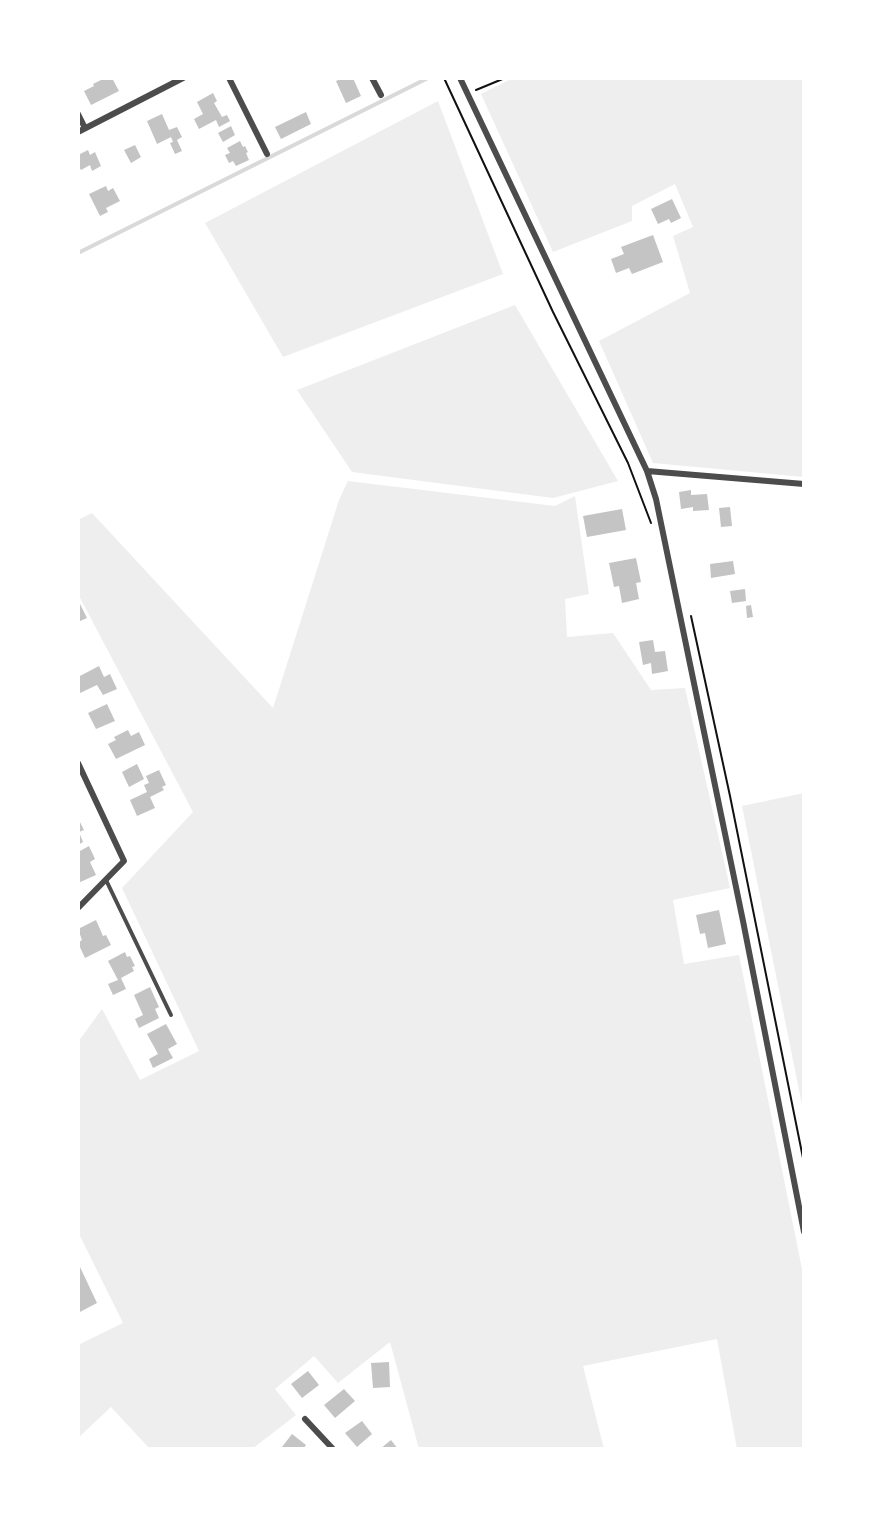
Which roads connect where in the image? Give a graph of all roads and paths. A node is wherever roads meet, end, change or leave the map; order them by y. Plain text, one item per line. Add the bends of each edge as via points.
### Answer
1 (183, 78) edge
2 (229, 78) edge
3 (372, 78) edge
4 (444, 78) edge
5 (460, 78) edge
6 (505, 78) edge
7 (467, 93) junction
8 (381, 95) dead end
9 (78, 114) edge
10 (85, 128) junction
11 (78, 132) edge
12 (267, 154) dead end
13 (647, 471) junction
14 (804, 484) edge
15 (652, 525) dead end
16 (690, 614) dead end
17 (78, 763) edge
18 (106, 880) junction
19 (78, 908) edge
20 (171, 1015) dead end
21 (804, 1163) edge
22 (804, 1232) edge
23 (304, 1419) dead end
24 (333, 1449) edge

1 - 10 street
2 - 12 street
3 - 8 street
4 - 15 path via 628,463
5 - 7 street
6 - 7 path
7 - 13 street
9 - 10 street
10 - 11 street
13 - 14 street
13 - 22 street via 674,583
16 - 21 path
17 - 18 street via 124,861
18 - 19 street
18 - 20 lane
23 - 24 street

